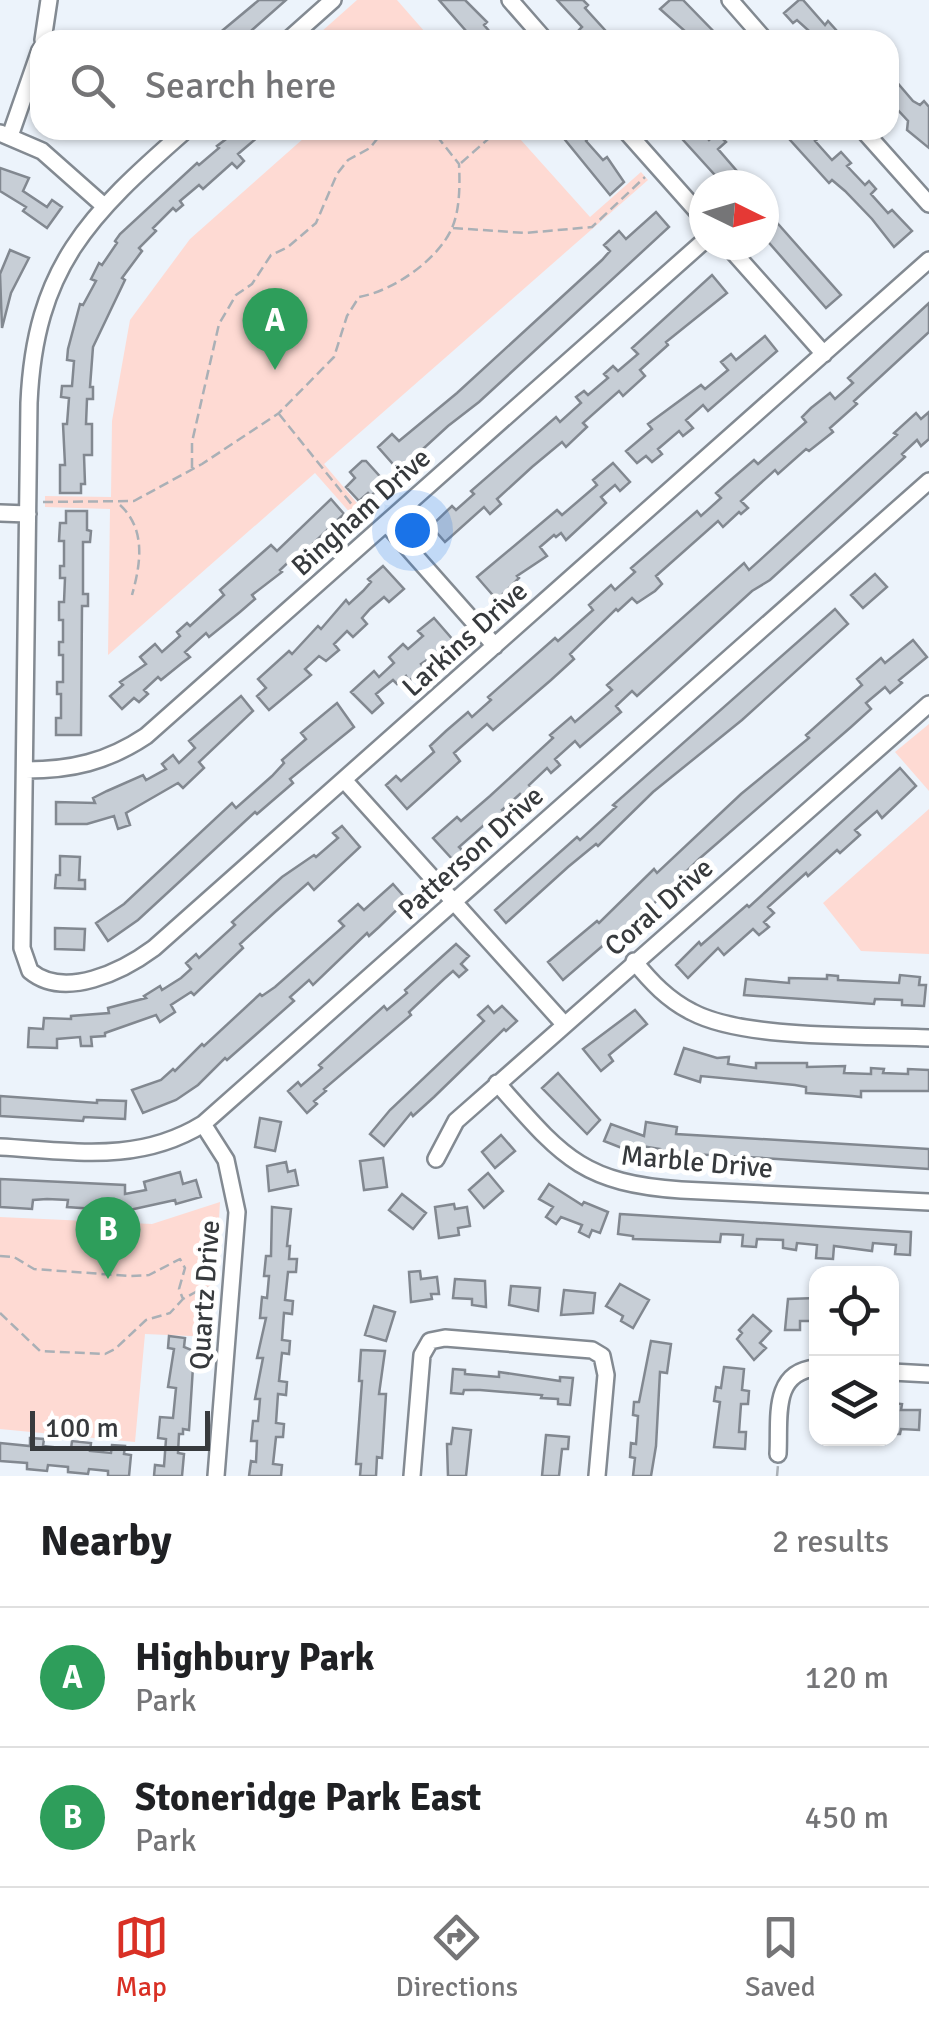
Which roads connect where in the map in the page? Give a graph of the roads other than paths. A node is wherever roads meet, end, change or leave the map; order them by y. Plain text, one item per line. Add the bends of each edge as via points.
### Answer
1 (49, 0) edge
2 (333, 0) edge
3 (510, 0) edge
4 (753, 0) edge
5 (735, 6) edge
6 (44, 30) edge
7 (299, 30) edge
8 (536, 30) edge
9 (756, 30) edge
10 (30, 74) edge
11 (5, 135) edge
12 (175, 140) edge
13 (634, 140) edge
14 (871, 140) edge
15 (689, 202) edge
16 (929, 204) edge
17 (104, 205) junction
18 (689, 255) edge
19 (740, 260) edge
20 (929, 260) edge
21 (824, 354) junction
22 (929, 481) edge
23 (32, 508) junction
24 (0, 513) edge
25 (386, 523) junction
26 (495, 646) junction
27 (929, 704) edge
28 (26, 770) junction
29 (344, 780) junction
30 (453, 902) junction
31 (634, 961) junction
32 (564, 1024) junction
33 (929, 1038) edge
34 (497, 1084) junction
35 (203, 1124) junction
36 (0, 1147) edge
37 (436, 1159) dead end
38 (929, 1202) edge
39 (809, 1370) edge
40 (899, 1372) edge
41 (929, 1374) edge
42 (778, 1454) dead end
43 (216, 1476) edge
44 (412, 1476) edge
45 (597, 1476) edge

1 - 6 street
2 - 7 street
3 - 8 street
4 - 5 street
5 - 9 street
10 - 11 street
11 - 17 street via 54,160
12 - 17 street
13 - 15 street
14 - 16 street
17 - 23 street via 61,266 37,332 30,381
18 - 25 street, Bingham Drive
19 - 21 street
20 - 21 street, Larkins Drive
21 - 26 street, Larkins Drive
22 - 30 street, Patterson Drive
23 - 24 street
23 - 28 street
25 - 26 street
25 - 28 street, Bingham Drive via 146,736 102,760
26 - 29 street, Larkins Drive
27 - 31 street, Coral Drive
28 - 29 street, Larkins Drive via 22,948 30,971 52,982 118,970 154,948
29 - 30 street
30 - 32 street
30 - 35 street, Patterson Drive
31 - 32 street, Coral Drive
31 - 33 street via 678,1004 725,1025
32 - 34 street, Coral Drive
34 - 37 street, Coral Drive via 456,1121
34 - 38 street, Marble Drive via 552,1144 605,1179 647,1188
35 - 36 street, Patterson Drive via 137,1151
35 - 43 street, Quartz Drive via 226,1160 237,1212
39 - 42 street via 786,1384
40 - 41 street
44 - 45 street via 422,1355 430,1341 445,1338 598,1352 606,1365

